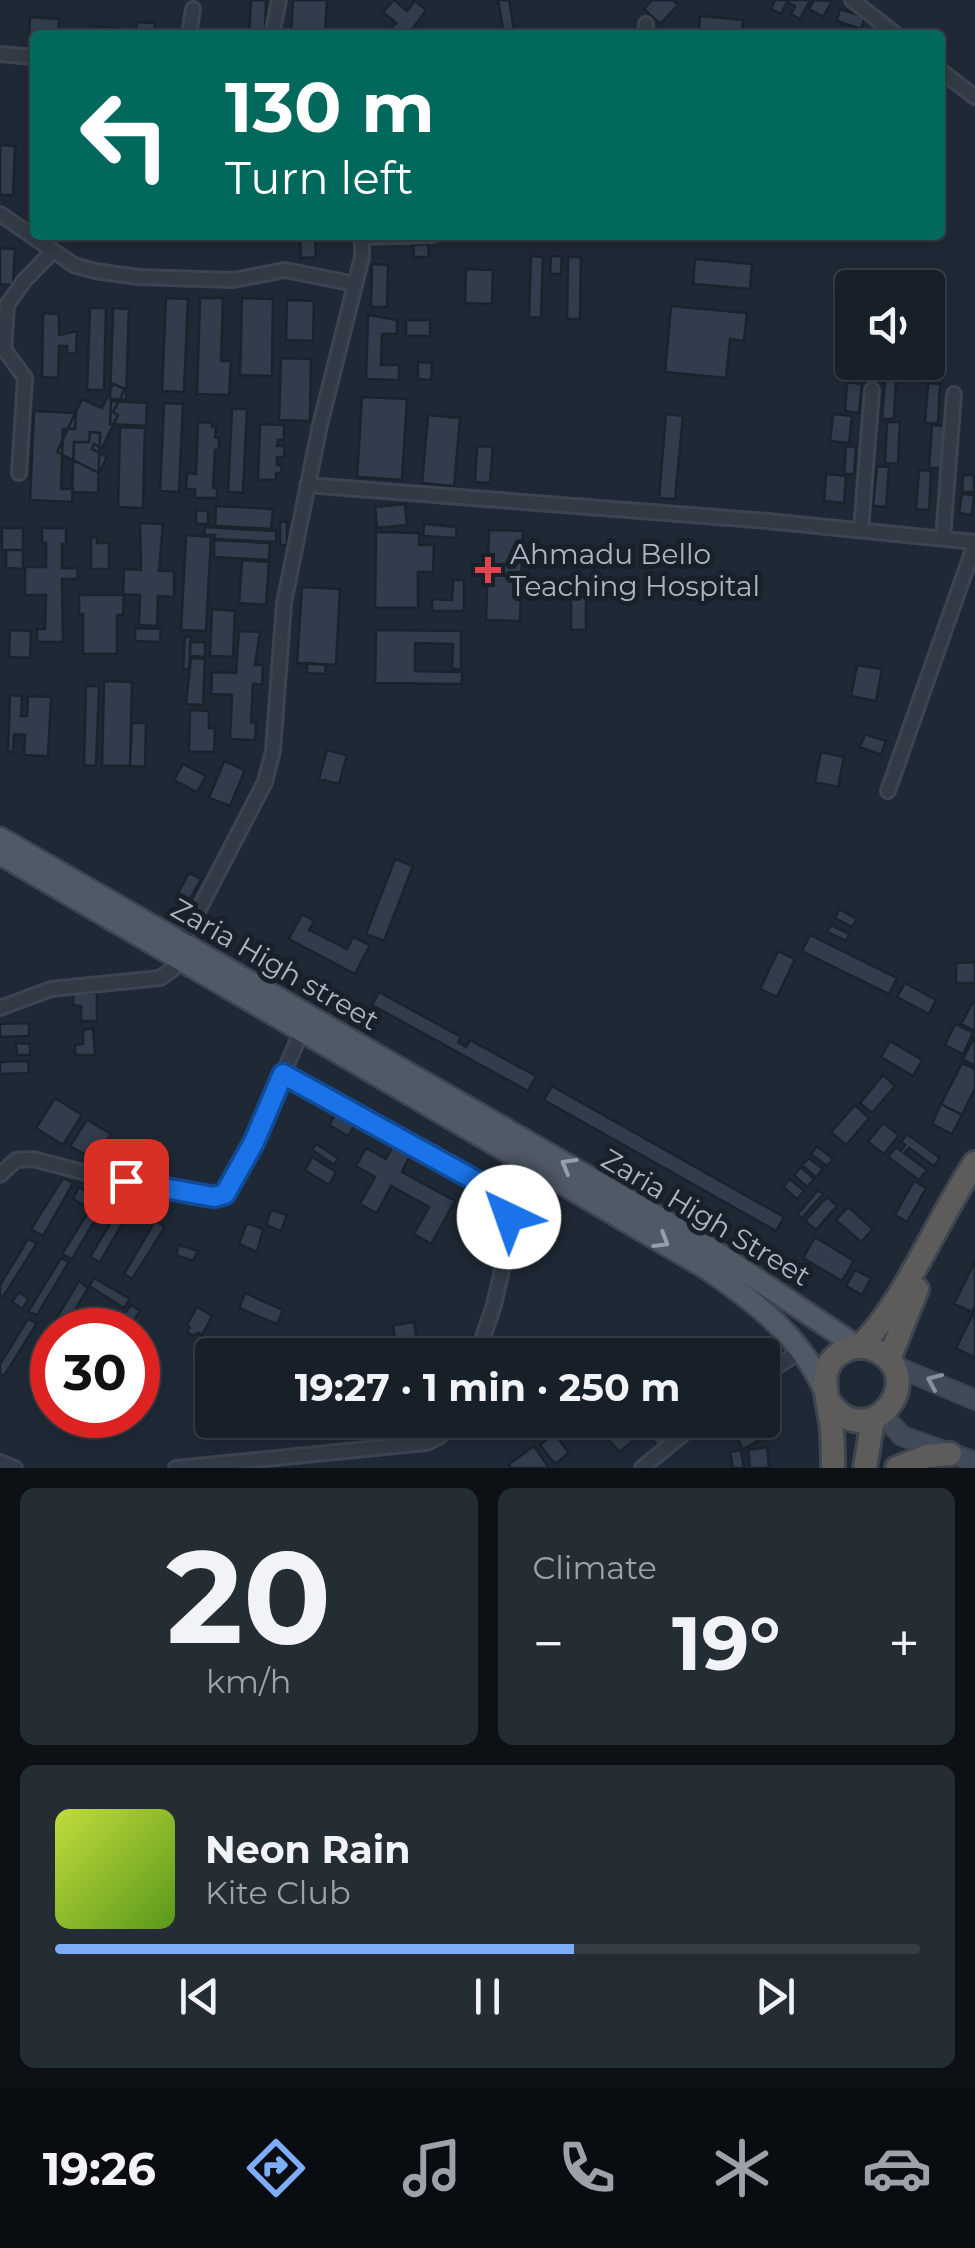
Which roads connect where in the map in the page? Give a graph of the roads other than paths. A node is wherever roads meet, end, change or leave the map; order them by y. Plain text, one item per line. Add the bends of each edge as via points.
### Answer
1 (279, 0) edge
2 (860, 2) edge
3 (193, 9) dead end
4 (190, 30) edge
5 (273, 30) edge
6 (892, 30) edge
7 (0, 54) edge
8 (30, 57) edge
9 (945, 74) edge
10 (975, 97) edge
11 (0, 214) edge
12 (30, 235) edge
13 (37, 240) edge
14 (362, 240) edge
15 (53, 251) junction
16 (355, 284) junction
17 (872, 390) dead end
18 (954, 394) dead end
19 (19, 473) dead end
20 (307, 485) junction
21 (861, 530) junction
22 (943, 538) junction
23 (975, 543) edge
24 (888, 790) dead end
25 (0, 838) edge
26 (0, 854) edge
27 (180, 950) junction
28 (0, 1008) edge
29 (302, 1030) junction
30 (283, 1074) junction
31 (520, 1148) junction
32 (975, 1164) edge
33 (0, 1175) edge
34 (494, 1192) junction
35 (483, 1338) edge
36 (859, 1347) junction
37 (802, 1351) junction
38 (890, 1362) junction
39 (780, 1365) edge
40 (826, 1396) junction
41 (975, 1400) edge
42 (877, 1416) junction
43 (435, 1438) edge
44 (678, 1438) edge
45 (950, 1454) junction
46 (0, 1462) edge
47 (975, 1462) edge
48 (209, 1467) edge
49 (16, 1468) edge
50 (176, 1468) edge
51 (642, 1468) edge
52 (833, 1468) edge
53 (865, 1468) edge
54 (897, 1468) edge

1 - 5 street
2 - 6 street
3 - 4 street
7 - 8 street
9 - 10 street
11 - 12 street
13 - 15 street
14 - 16 street
15 - 16 street via 84,268 138,277 232,280 286,270
15 - 19 street via 6,306 4,349 25,378
16 - 20 street
17 - 21 street
18 - 22 street
20 - 21 street
20 - 27 street via 284,603 265,782
21 - 22 street
22 - 23 street
23 - 24 street
25 - 27 main road, Zaria High street
26 - 27 main road, Zaria High street
27 - 28 street via 173,970 160,978 51,989
27 - 29 main road, Zaria High street
27 - 31 main road, Zaria High street
29 - 30 street
29 - 31 main road, Zaria High street
30 - 33 street via 225,1194 105,1178 33,1160 16,1160
30 - 34 street
31 - 34 street
36 -> 31 main road, Zaria High Street via 698,1240
31 -> 37 main road, Zaria High Street via 736,1288
32 - 36 highway via 900,1294
32 - 38 highway via 900,1326
34 - 35 street via 511,1226
36 - 38 highway
36 - 40 highway via 831,1362
37 - 39 street
37 - 40 main road, Zaria High Street
41 -> 38 main road
38 - 42 highway via 897,1375 895,1397
40 - 42 highway via 842,1416
40 - 52 highway
42 - 45 main road via 902,1436
42 - 53 highway
43 - 48 street
44 - 51 street
45 - 47 main road
45 - 54 highway
46 - 49 street
48 - 50 street

